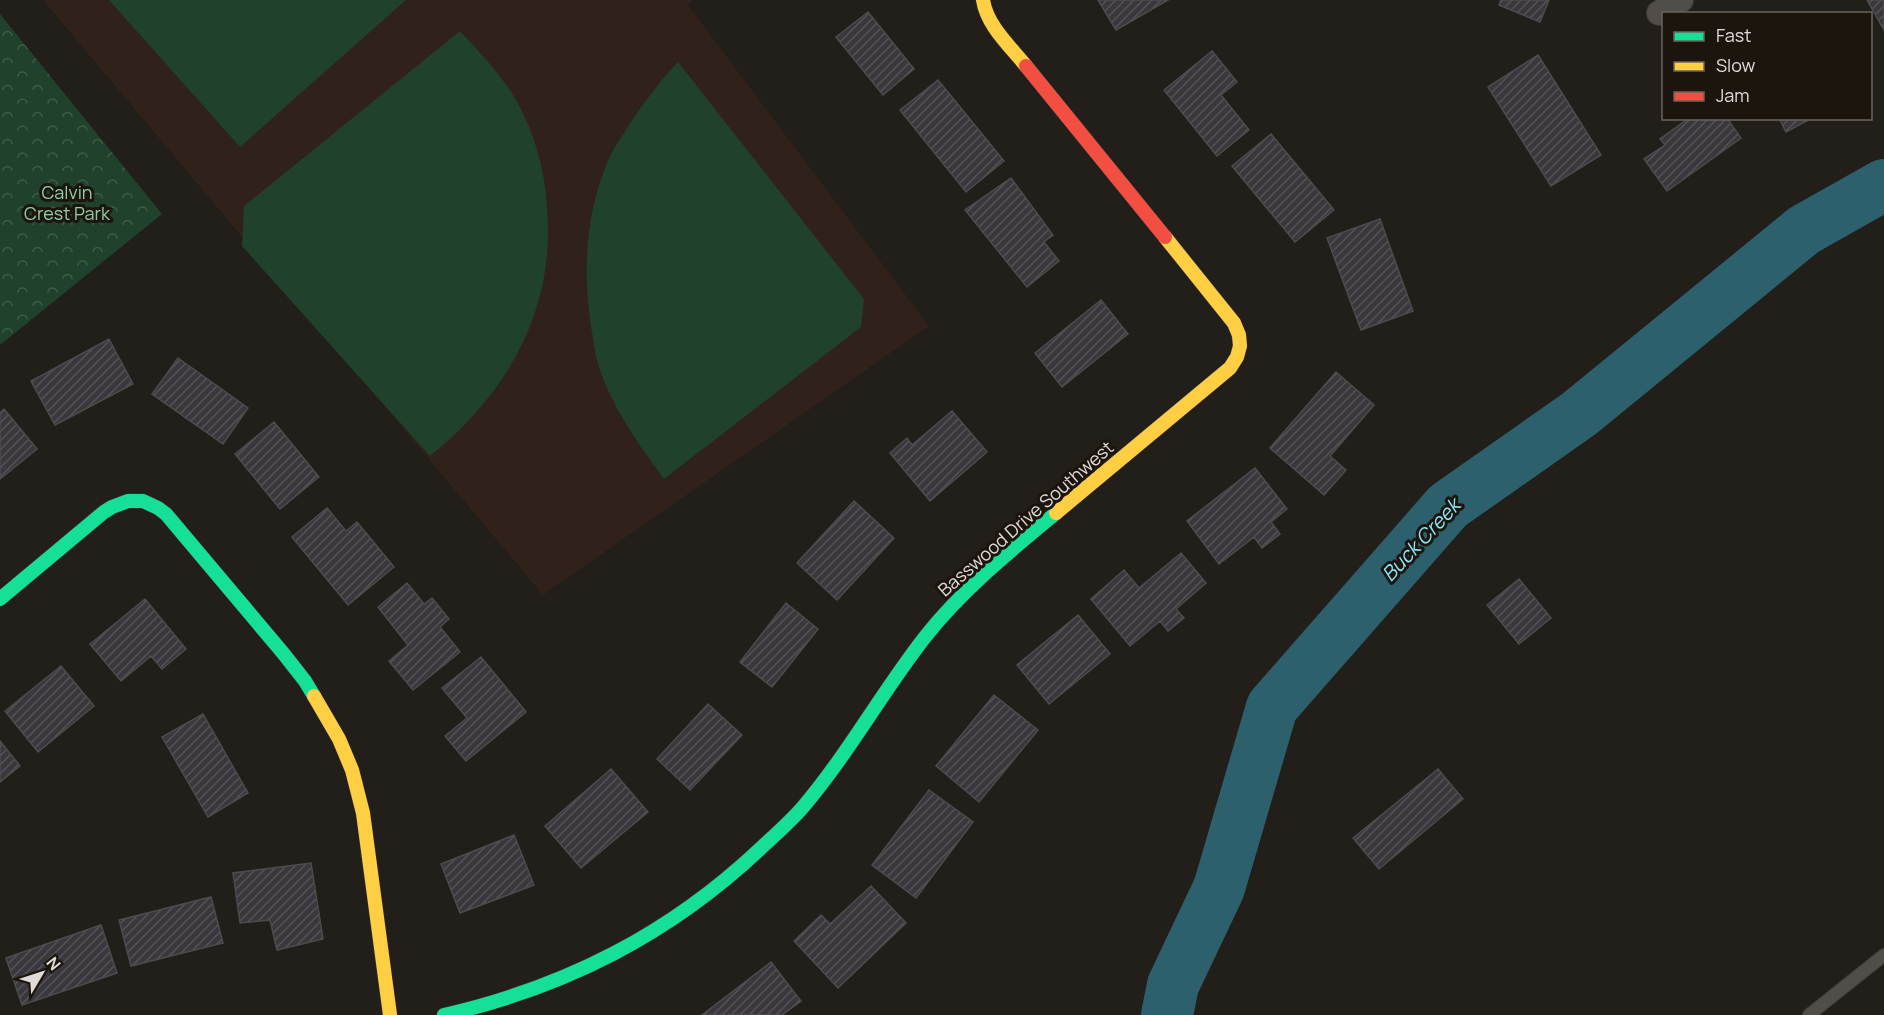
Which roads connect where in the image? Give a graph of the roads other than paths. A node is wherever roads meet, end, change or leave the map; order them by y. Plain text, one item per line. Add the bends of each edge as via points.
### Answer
1 (983, 0) edge
2 (1682, 0) edge
3 (1659, 13) dead end
4 (0, 599) edge
5 (1884, 955) edge
6 (390, 1015) edge
7 (444, 1015) edge
8 (1809, 1015) edge

1 - 7 street, Basswood Drive Southwest via 992,24 1234,323 1240,334 1238,358 951,607 890,683 809,800 718,887 667,923 581,971 503,1000
2 - 3 street
4 - 6 street via 115,504 135,499 158,506 166,514 288,660 339,739 363,813
5 - 8 lane

